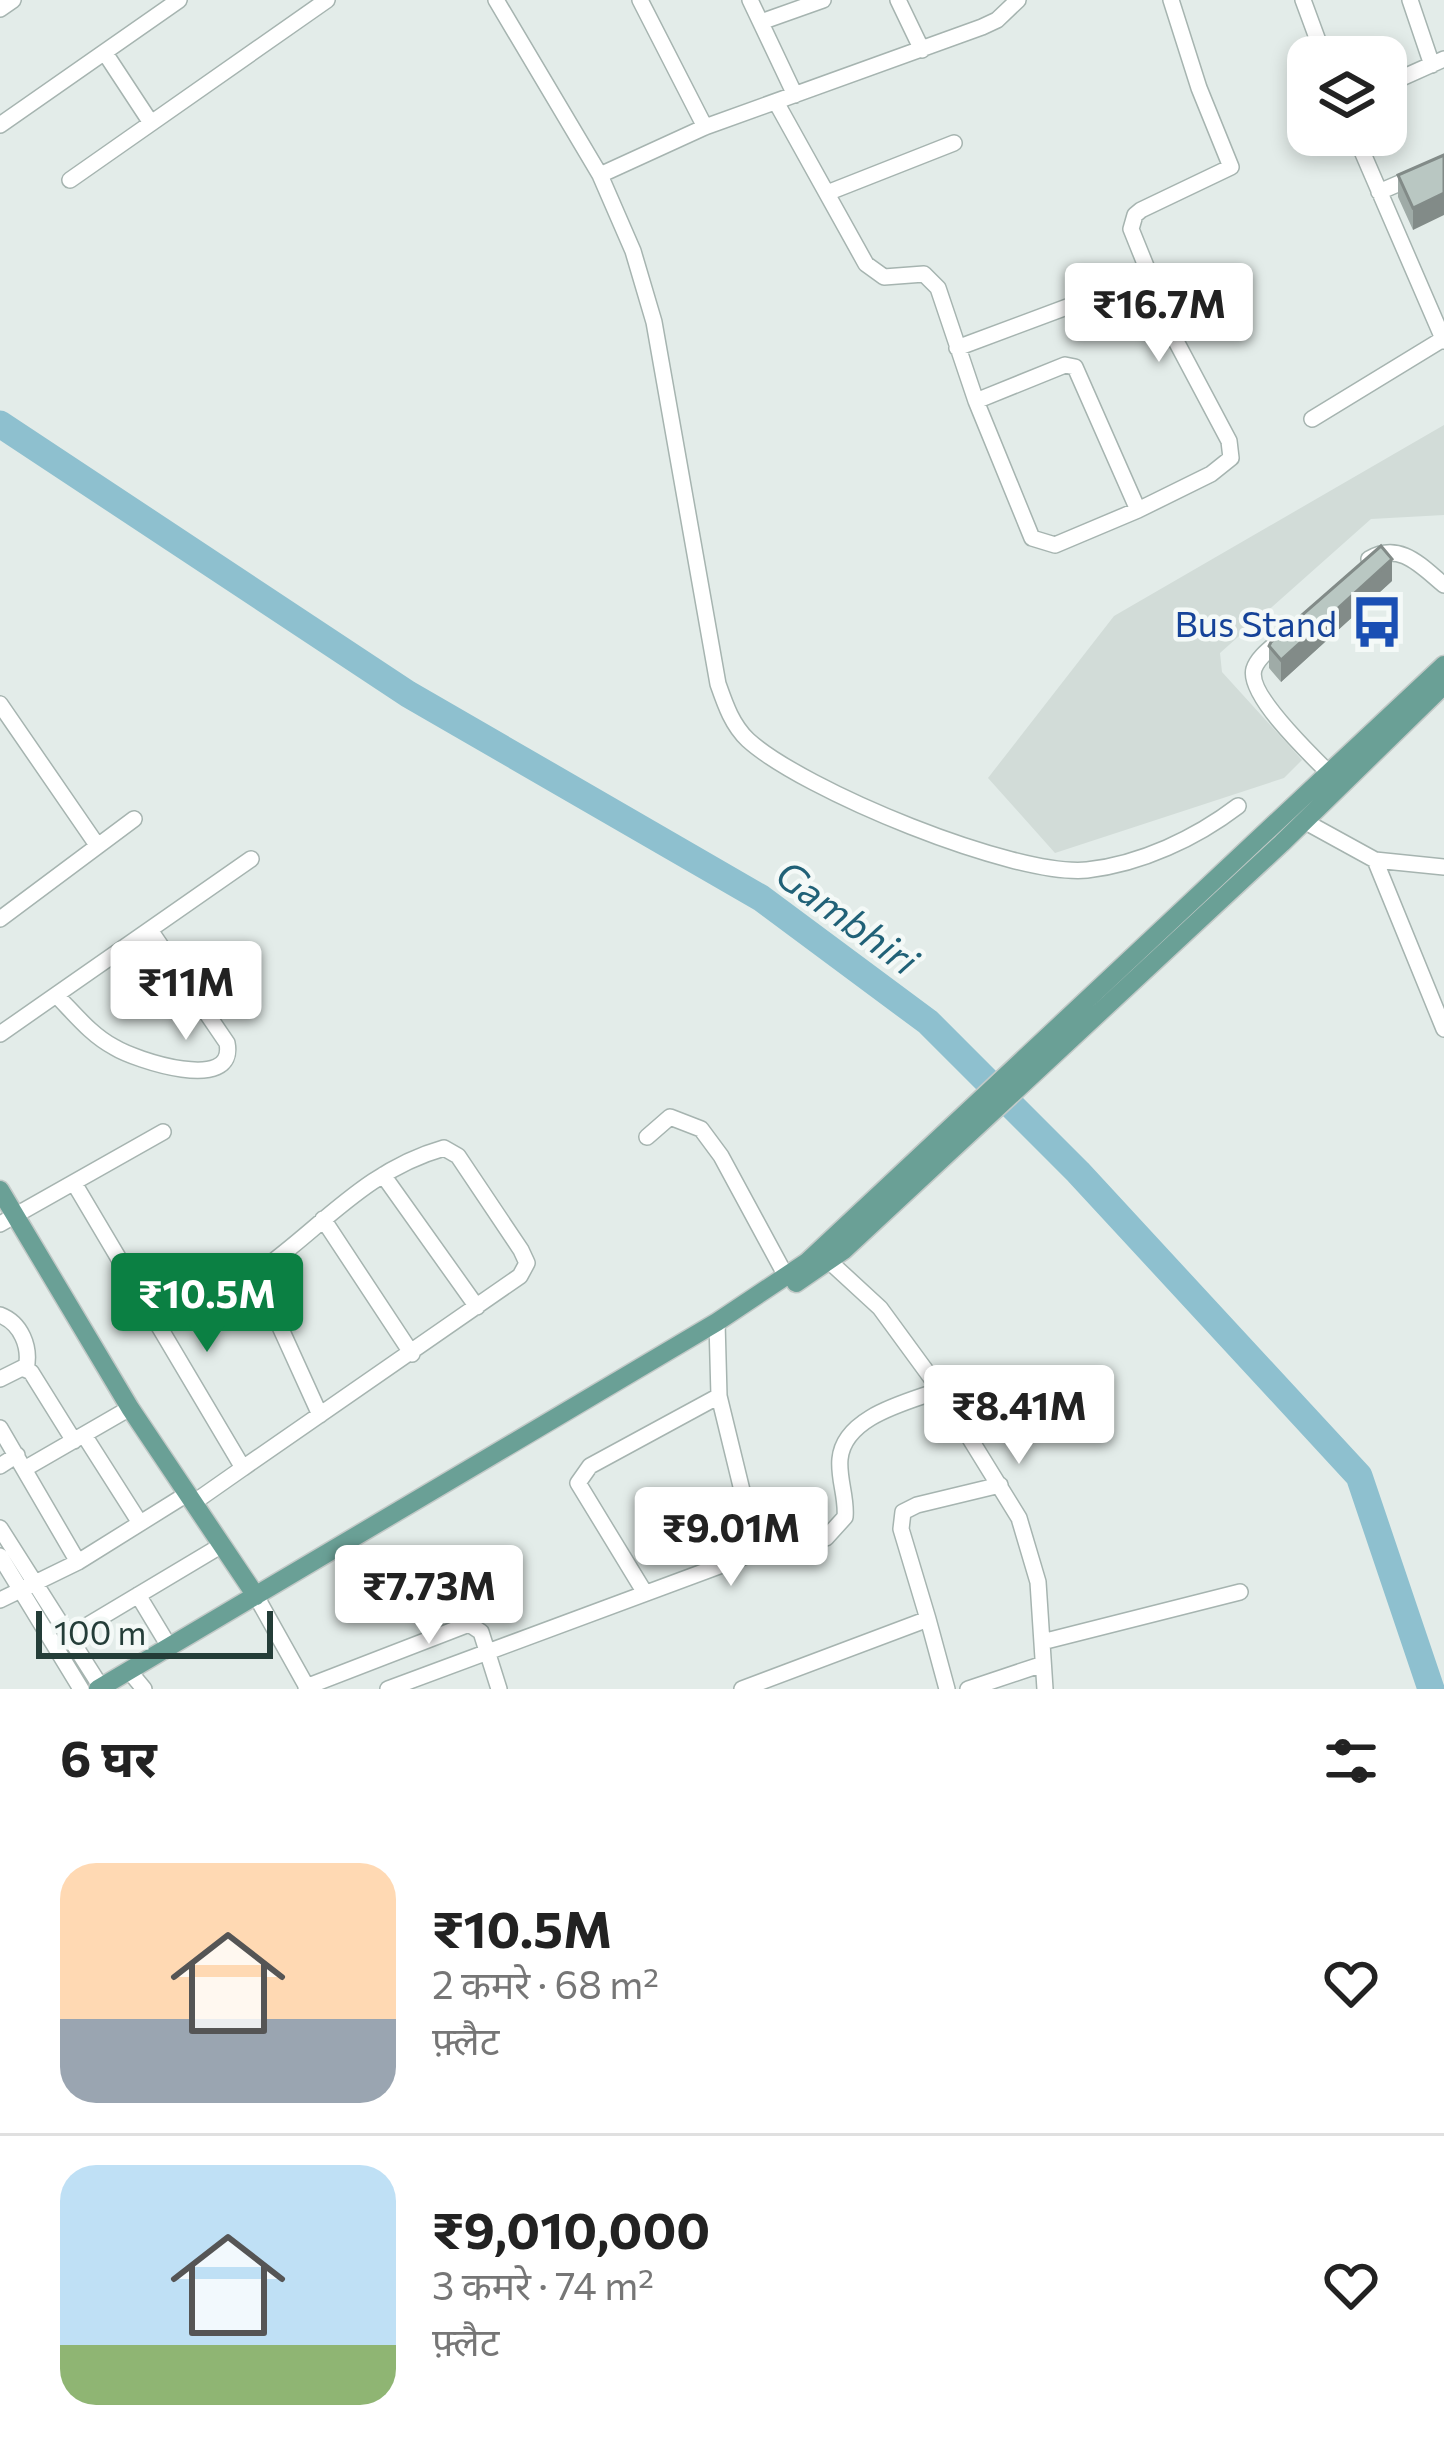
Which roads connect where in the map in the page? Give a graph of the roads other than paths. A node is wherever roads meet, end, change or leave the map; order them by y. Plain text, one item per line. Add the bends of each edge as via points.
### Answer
1 (13, 0) edge
2 (179, 0) edge
3 (640, 0) edge
4 (750, 0) edge
5 (823, 0) edge
6 (898, 0) edge
7 (1018, 0) edge
8 (1171, 0) edge
9 (1303, 0) edge
10 (1410, 0) edge
11 (500, 1) edge
12 (319, 2) edge
13 (0, 9) edge
14 (760, 22) junction
15 (1316, 36) edge
16 (922, 50) junction
17 (105, 53) junction
18 (1438, 62) edge
19 (1407, 76) edge
20 (795, 95) junction
21 (776, 102) junction
22 (151, 124) junction
23 (0, 125) edge
24 (705, 127) junction
25 (954, 143) dead end
26 (1364, 156) edge
27 (1444, 164) edge
28 (600, 175) junction
29 (70, 180) dead end
30 (1379, 192) junction
31 (827, 193) junction
32 (1150, 276) junction
33 (1443, 340) edge
34 (957, 348) junction
35 (976, 401) junction
36 (1312, 419) dead end
37 (1138, 510) junction
38 (1349, 576) edge
39 (1444, 585) edge
40 (1297, 624) edge
41 (1444, 665) edge
42 (1444, 685) edge
43 (0, 704) edge
44 (1335, 779) junction
45 (1238, 806) dead end
46 (134, 819) dead end
47 (1304, 821) junction
48 (97, 845) junction
49 (251, 859) dead end
50 (1376, 860) junction
51 (1444, 867) edge
52 (3, 909) edge
53 (150, 930) junction
54 (56, 995) junction
55 (1444, 1029) edge
56 (0, 1034) edge
57 (163, 1132) dead end
58 (646, 1137) dead end
59 (383, 1174) junction
60 (74, 1183) junction
61 (0, 1190) edge
62 (8, 1219) edge
63 (323, 1219) junction
64 (830, 1262) junction
65 (256, 1274) junction
66 (780, 1282) junction
67 (477, 1307) junction
68 (0, 1315) edge
69 (717, 1322) junction
70 (159, 1323) junction
71 (412, 1354) junction
72 (26, 1369) junction
73 (0, 1379) edge
74 (940, 1390) junction
75 (719, 1396) junction
76 (130, 1408) junction
77 (320, 1415) junction
78 (0, 1428) edge
79 (79, 1438) junction
80 (21, 1461) junction
81 (0, 1466) edge
82 (243, 1468) junction
83 (1000, 1485) junction
84 (190, 1498) junction
85 (140, 1523) junction
86 (0, 1528) edge
87 (222, 1545) junction
88 (757, 1552) junction
89 (0, 1556) edge
90 (78, 1562) junction
91 (27, 1588) junction
92 (1240, 1592) dead end
93 (645, 1593) junction
94 (138, 1595) junction
95 (256, 1597) junction
96 (0, 1600) edge
97 (928, 1619) junction
98 (68, 1636) junction
99 (1042, 1642) junction
100 (170, 1648) junction
101 (489, 1652) junction
102 (1043, 1664) junction
103 (130, 1672) junction
104 (398, 1687) edge
105 (94, 1688) edge
106 (307, 1688) edge
107 (144, 1689) edge
108 (499, 1689) edge
109 (742, 1689) edge
110 (947, 1689) edge
111 (968, 1689) edge
112 (1045, 1689) edge

1 - 13 street
2 - 17 street
3 - 24 street
4 - 14 street
5 - 14 street
6 - 16 street
7 - 16 street via 997,20
8 - 32 street via 1231,167 1135,214 1131,229
9 - 15 street
10 - 18 street
11 - 28 street
12 - 22 street
14 - 20 street
16 - 20 street
17 - 22 street
17 - 23 street
18 - 19 street
20 - 21 street
21 - 24 street
21 - 31 street
22 - 29 street
24 - 28 street
25 - 31 street
26 - 30 street
27 - 30 street
28 - 45 street via 655,322 718,684 747,739 813,782 952,841 1040,866 1117,865 1162,850
30 - 33 street
31 - 34 street via 875,273 932,280
32 - 34 street
32 - 37 street via 1231,450 1224,466
33 - 36 street
34 - 35 street
35 - 37 street via 1075,367
35 - 37 street via 1032,538 1055,545
38 - 39 street via 1380,553 1396,552
40 - 44 street via 1262,656 1253,682
41 - 44 main road
42 - 44 main road
43 - 48 street
44 - 47 main road
44 - 66 main road
46 - 48 street
47 - 50 street
47 - 64 main road
48 - 52 street
49 - 53 street
50 - 51 street
50 - 55 street
53 - 54 street
53 - 54 street via 227,1042 224,1063 193,1070 130,1055 97,1036
54 - 56 street
57 - 60 street
58 - 66 street via 670,1118 700,1129 721,1156
59 - 63 street
59 - 67 street
59 - 67 street via 444,1148 458,1156 527,1264
60 - 62 street
60 - 70 street
61 - 62 main road
62 - 76 main road
63 - 65 street
63 - 71 street
64 - 66 main road via 793,1285
64 - 74 street via 880,1308
65 - 70 street
65 - 77 street
66 - 69 main road
67 - 71 street
68 - 72 street via 24,1339
69 - 75 street
69 - 95 main road
70 - 82 street
71 - 77 street
72 - 73 street
72 - 79 street
74 - 83 street
74 - 88 street via 853,1432 840,1458 846,1504 836,1530
75 - 88 street
75 - 93 street via 582,1473 578,1483
76 - 79 street
76 - 84 main road
77 - 82 street
78 - 80 street
79 - 80 street
79 - 85 street
80 - 81 street
80 - 90 street
82 - 84 street
83 - 97 street via 903,1513
83 - 99 street via 1039,1582
84 - 85 street
84 - 87 main road
85 - 90 street
86 - 91 street
87 - 94 street
87 - 95 main road
88 - 93 street
89 - 91 street
90 - 91 street
91 - 96 street
91 - 98 street
91 - 105 street
92 - 99 street
93 - 101 street
94 - 98 street
94 - 100 street
95 - 100 main road
95 - 106 street
97 - 109 street
97 - 110 street
98 - 105 street
99 - 102 street
100 - 103 main road
101 - 104 street
101 - 106 street via 476,1626 459,1626
101 - 108 street
102 - 111 street
102 - 112 street
103 - 105 main road
103 - 107 street

